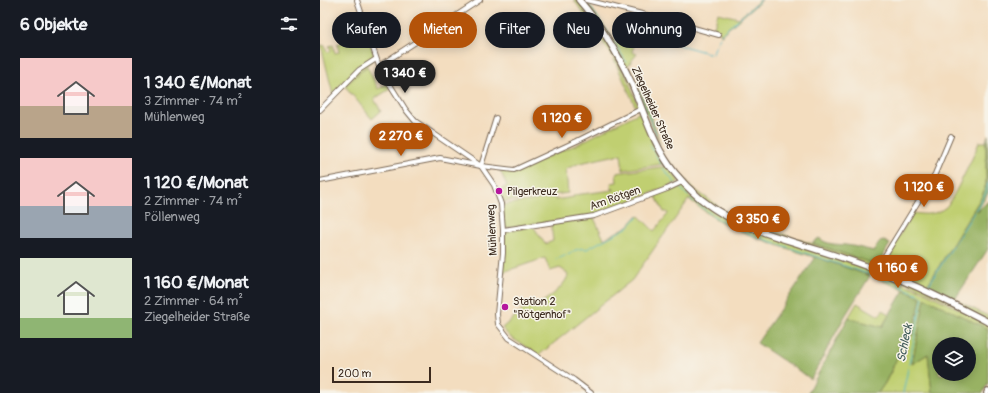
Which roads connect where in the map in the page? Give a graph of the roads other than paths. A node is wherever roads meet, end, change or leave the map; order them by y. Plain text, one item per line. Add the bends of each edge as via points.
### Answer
1 (357, 0) edge
2 (480, 0) edge
3 (583, 0) edge
4 (719, 35) dead end
5 (376, 58) junction
6 (379, 66) junction
7 (641, 109) junction
8 (320, 110) edge
9 (496, 118) dead end
10 (951, 136) dead end
11 (481, 166) junction
12 (320, 181) edge
13 (682, 182) junction
14 (503, 230) junction
15 (876, 270) junction
16 (988, 322) edge
17 (591, 393) edge

1 - 5 street, Mühlenweg
2 - 6 street
3 - 4 street, Ziegelheider Straße
3 - 7 street, Ziegelheider Straße via 619,59
5 - 6 street, Mühlenweg
5 - 8 street via 359,70
6 - 11 street, Mühlenweg via 398,99 415,121
7 - 11 street via 514,170
7 - 13 street, Ziegelheider Straße via 659,150
9 - 11 street
10 - 15 street via 936,174
11 - 12 street via 440,158
11 - 14 street, Mühlenweg via 494,186 501,204
13 - 14 street, Am Rötgen via 594,216
13 - 15 street, Ziegelheider Straße via 704,202 736,222
14 - 17 street, Mühlenweg via 498,324 509,338
15 - 16 street, Ziegelheider Straße

